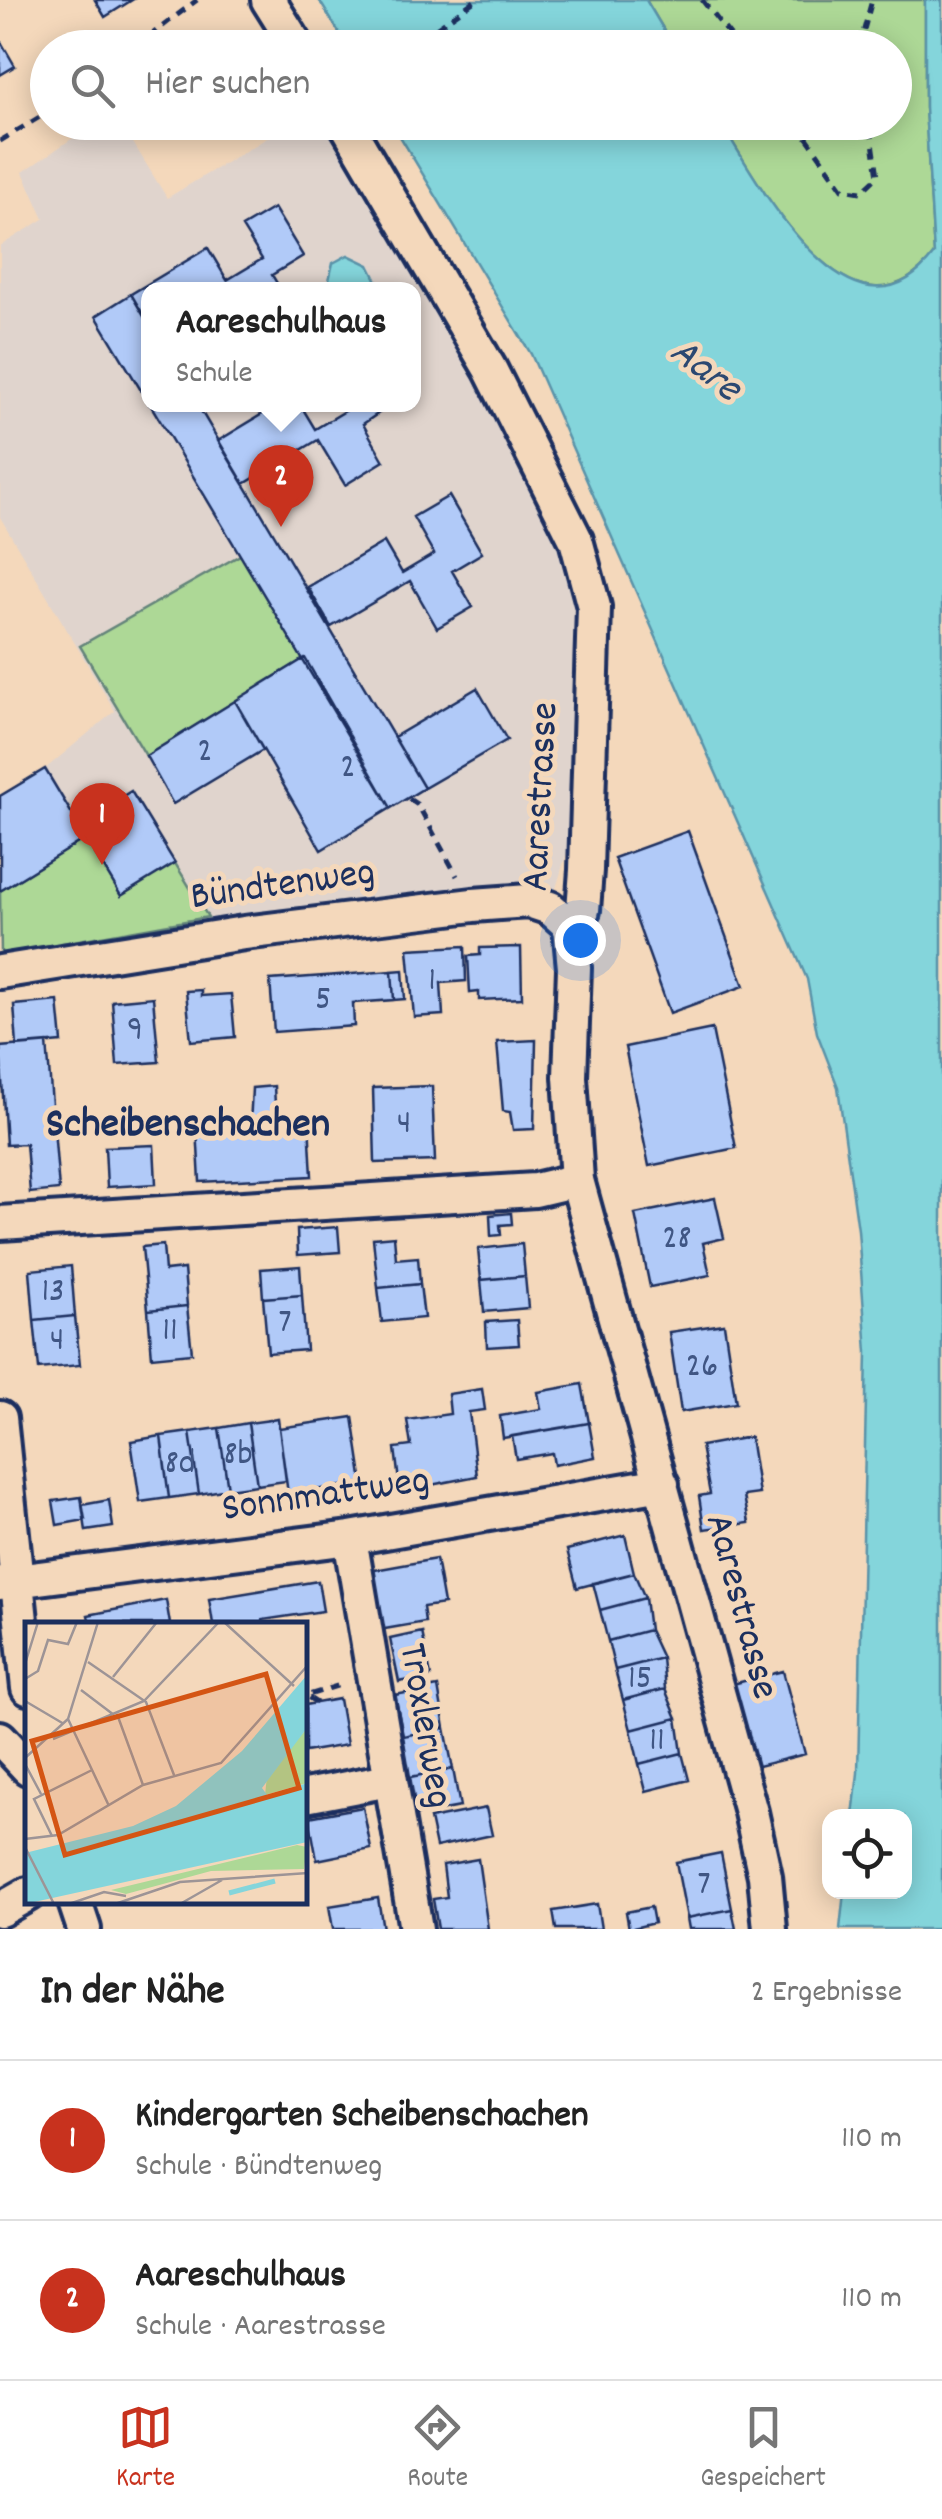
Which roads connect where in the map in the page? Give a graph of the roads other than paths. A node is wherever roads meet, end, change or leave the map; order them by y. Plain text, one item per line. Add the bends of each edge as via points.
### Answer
1 (268, 0) edge
2 (287, 30) edge
3 (356, 140) edge
4 (570, 926) junction
5 (0, 972) edge
6 (577, 1180) junction
7 (0, 1223) edge
8 (0, 1418) edge
9 (662, 1484) junction
10 (350, 1538) junction
11 (7, 1582) edge
12 (25, 1673) edge
13 (0, 1738) edge
14 (25, 1765) edge
15 (388, 1780) junction
16 (308, 1795) edge
17 (25, 1896) edge
18 (77, 1904) edge
19 (0, 1910) edge
20 (84, 1929) edge
21 (416, 1929) edge
22 (770, 1929) edge

1 - 2 street
3 - 4 street, Aarestrasse via 490,370 576,540 594,608 583,910
4 - 5 street, Bündtenweg via 550,908 528,902 473,905
4 - 6 street, Aarestrasse
6 - 7 street via 535,1190
6 - 9 street, Aarestrasse
8 - 11 street
9 - 10 street, Sonnmattweg
9 - 22 street, Aarestrasse via 751,1812
10 - 11 street, Sonnmattweg
10 - 15 street, Troxlerweg
11 - 12 street
13 - 14 street
15 - 16 street
15 - 21 street, Troxlerweg
17 - 19 street
18 - 20 street

